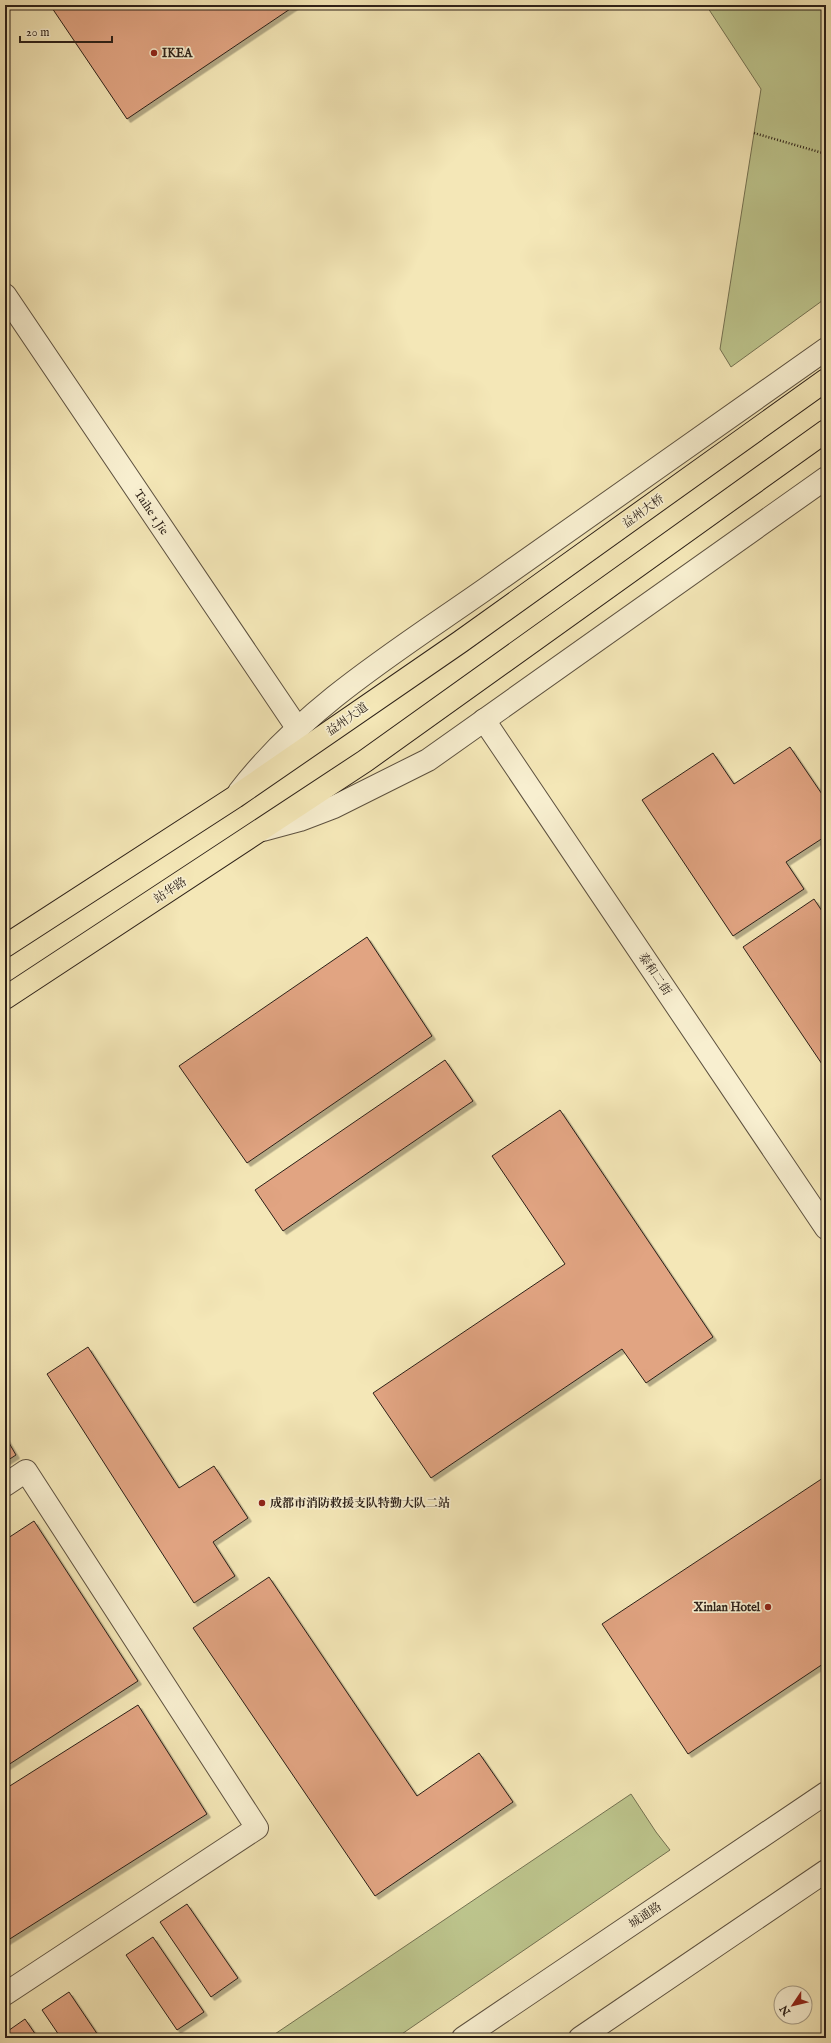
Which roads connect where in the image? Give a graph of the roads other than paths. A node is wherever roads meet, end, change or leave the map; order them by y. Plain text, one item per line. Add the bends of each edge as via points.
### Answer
1 (5, 295) edge
2 (826, 349) edge
3 (826, 380) edge
4 (826, 431) edge
5 (826, 478) edge
6 (460, 642) joint
7 (484, 720) junction
8 (298, 729) junction
9 (235, 797) junction
10 (258, 832) junction
11 (5, 946) edge
12 (5, 998) edge
13 (826, 1228) edge
14 (5, 1485) edge
15 (826, 1793) edge
16 (826, 1871) edge
17 (5, 1994) edge
18 (463, 2038) edge
19 (580, 2038) edge

1 - 8 street, Taihe 1 Jie
2 - 8 street via 362,676
3 - 6 main road, 益州大桥
4 - 10 main road, 站华路 via 334,782
5 - 7 street
6 - 9 main road, 益州大道
7 - 10 street via 428,760 379,786 300,820
7 - 13 street, 泰和二街
8 - 9 street via 259,766
9 - 11 main road
10 - 12 main road, 站华路
14 - 17 street via 26,1471 257,1828
15 - 18 street, 城通路
16 - 19 street

